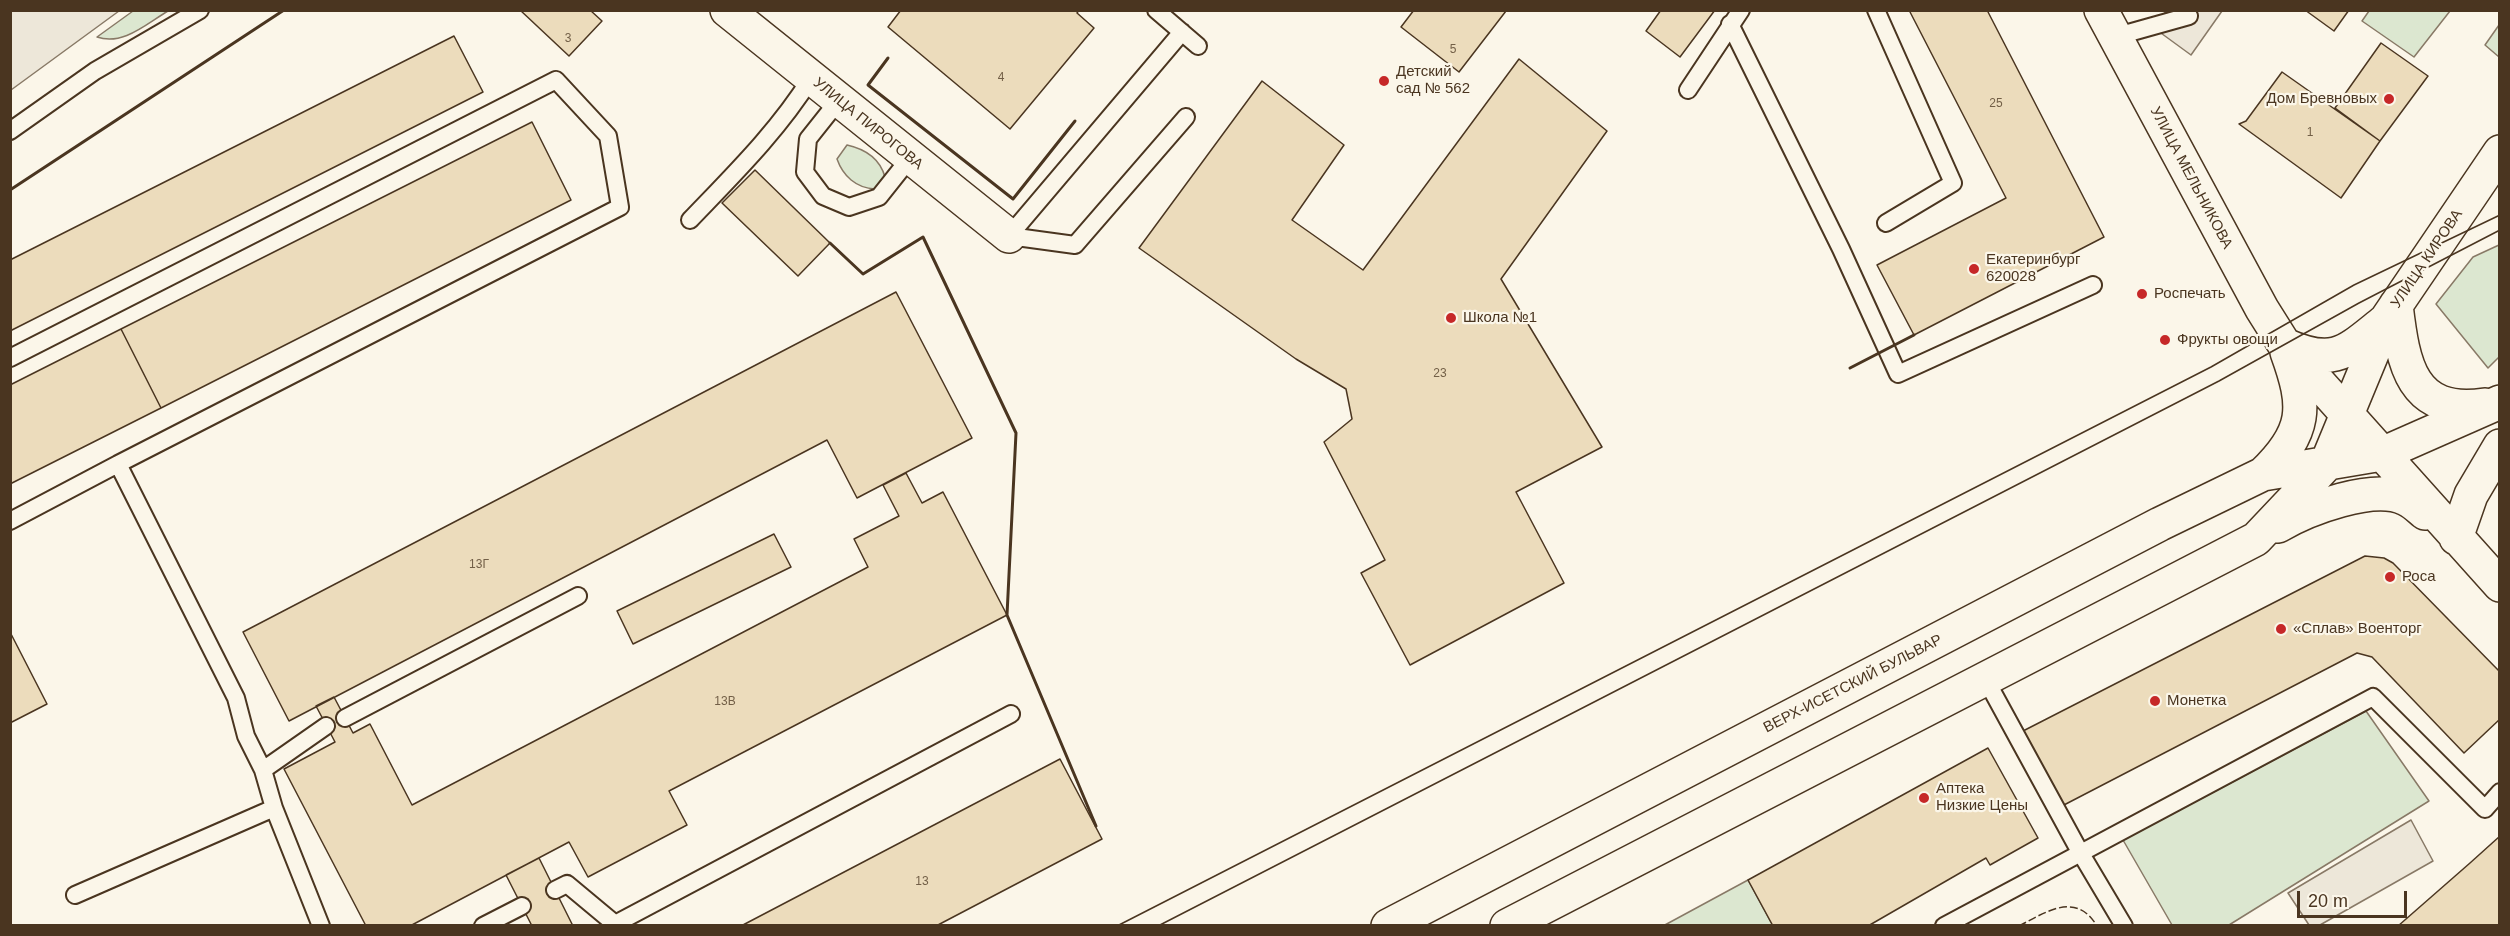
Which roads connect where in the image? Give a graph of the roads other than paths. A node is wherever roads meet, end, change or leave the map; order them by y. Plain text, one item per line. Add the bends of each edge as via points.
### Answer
1 (201, 10) edge
2 (727, 10) edge
3 (1156, 10) edge
4 (1741, 10) edge
5 (1876, 10) edge
6 (2189, 16) dead end
7 (1730, 24) junction
8 (2108, 24) edge
9 (1182, 32) junction
10 (1198, 46) dead end
11 (811, 78) junction
12 (1688, 90) dead end
13 (839, 100) junction
14 (1186, 117) dead end
15 (10, 131) edge
16 (2499, 152) edge
17 (910, 158) junction
18 (690, 220) dead end
19 (1886, 223) dead end
20 (1009, 236) junction
21 (2093, 285) dead end
22 (2391, 312) junction
23 (2284, 345) junction
24 (10, 357) edge
25 (2499, 403) edge
26 (2348, 415) junction
27 (2499, 446) edge
28 (2382, 454) junction
29 (118, 464) junction
30 (2326, 465) junction
31 (2263, 474) junction
32 (10, 521) edge
33 (2456, 538) junction
34 (2256, 539) junction
35 (2499, 585) edge
36 (578, 596) dead end
37 (1985, 678) junction
38 (1011, 714) dead end
39 (345, 718) dead end
40 (326, 726) dead end
41 (263, 770) junction
42 (2499, 792) edge
43 (274, 808) junction
44 (2080, 852) junction
45 (555, 890) dead end
46 (75, 895) dead end
47 (522, 906) dead end
48 (321, 926) edge
49 (483, 926) edge
50 (1388, 926) edge
51 (1507, 926) edge
52 (1944, 926) edge
53 (2124, 926) edge

1 - 15 lane via 95,70
2 - 11 main road, УЛИЦА ПИРОГОВА
3 - 9 lane
4 - 7 lane
5 - 19 lane via 1953,183
6 - 8 lane
7 - 12 lane
7 - 21 lane via 1898,374
8 - 23 main road, УЛИЦА МЕЛЬНИКОВА
9 - 10 lane
9 - 20 lane
11 - 13 main road, УЛИЦА ПИРОГОВА
11 - 18 lane via 795,104
13 - 17 main road, УЛИЦА ПИРОГОВА
13 - 17 lane via 808,139 805,172 824,196 849,207 879,197
14 - 20 lane via 1075,245
16 - 22 main road, УЛИЦА КИРОВА
17 - 20 main road, УЛИЦА ПИРОГОВА
22 - 23 main road via 2351,348 2329,357
22 - 25 main road via 2408,371 2426,393 2450,407
22 - 26 main road, УЛИЦА КИРОВА
23 - 26 main road
23 - 31 main road via 2298,383 2300,415 2296,436
24 - 29 lane via 556,80 608,136 620,207
25 - 28 main road, ВЕРХ-ИСЕТСКИЙ БУЛЬВАР
26 - 28 main road
26 - 30 main road
27 - 33 main road via 2471,495
28 - 30 main road, ВЕРХ-ИСЕТСКИЙ БУЛЬВАР
28 - 33 main road
29 - 32 lane
29 - 41 lane via 236,698 246,736
30 - 31 main road, ВЕРХ-ИСЕТСКИЙ БУЛЬВАР
30 - 34 main road
31 - 50 main road, ВЕРХ-ИСЕТСКИЙ БУЛЬВАР
33 - 34 main road via 2406,498 2386,494 2321,506
33 - 35 main road
34 - 37 main road
36 - 39 lane
37 - 44 lane
37 - 51 main road
38 - 45 lane via 615,924 567,884
40 - 41 lane
41 - 43 lane
42 - 44 lane via 2485,809 2373,697
43 - 46 lane
43 - 48 lane
44 - 52 lane
44 - 53 lane
47 - 49 lane

